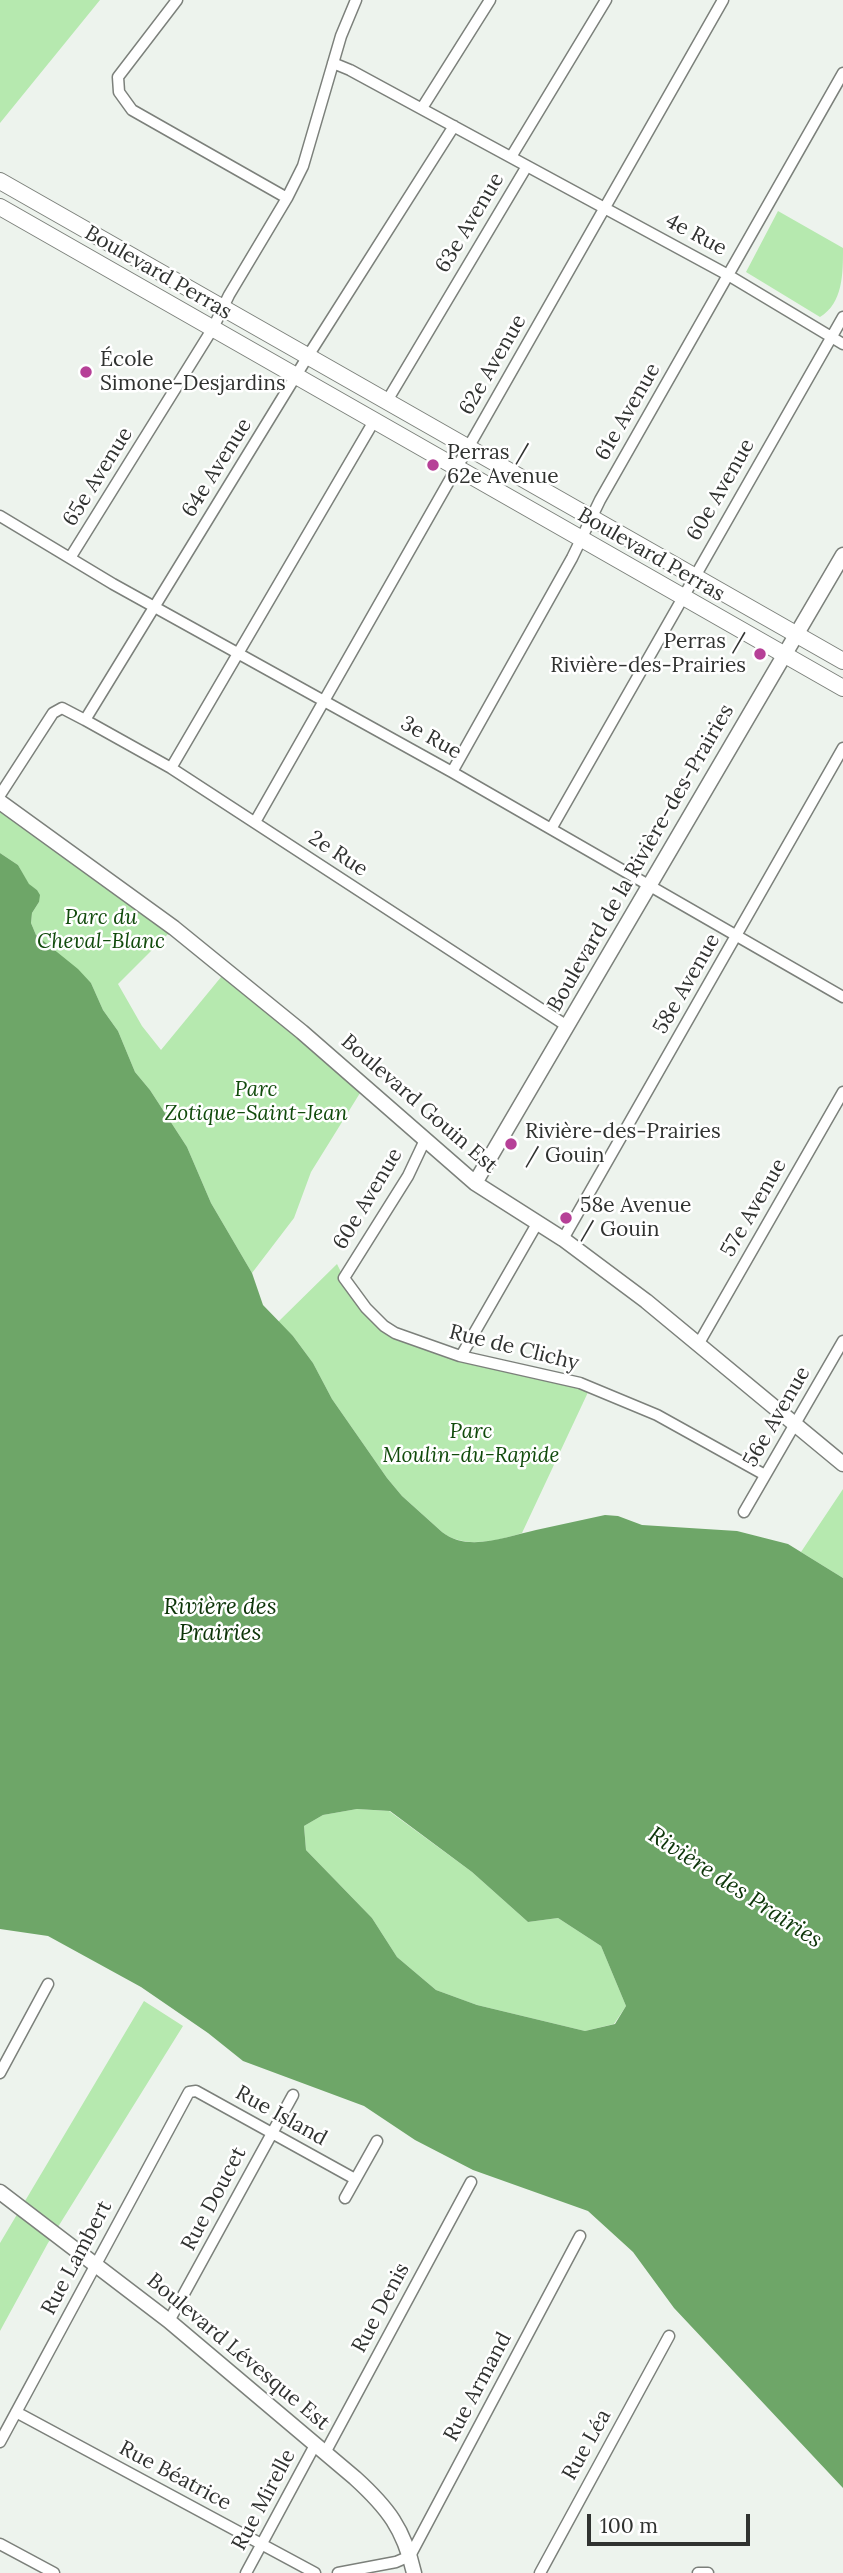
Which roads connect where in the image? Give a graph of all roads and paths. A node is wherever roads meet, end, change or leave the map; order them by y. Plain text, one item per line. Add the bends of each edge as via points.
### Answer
1 (177, 0) edge
2 (356, 0) edge
3 (490, 0) edge
4 (606, 0) edge
5 (723, 0) edge
6 (333, 63) junction
7 (843, 74) edge
8 (422, 108) junction
9 (454, 125) junction
10 (511, 157) junction
11 (527, 166) junction
12 (0, 181) edge
13 (287, 198) junction
14 (0, 207) edge
15 (605, 208) junction
16 (728, 275) junction
17 (225, 308) junction
18 (843, 317) edge
19 (213, 328) junction
20 (831, 337) junction
21 (843, 344) edge
22 (308, 356) junction
23 (296, 376) junction
24 (387, 401) junction
25 (374, 421) junction
26 (468, 447) junction
27 (457, 468) junction
28 (0, 516) edge
29 (591, 517) junction
30 (581, 539) junction
31 (843, 555) edge
32 (69, 558) junction
33 (694, 576) junction
34 (682, 597) junction
35 (155, 606) junction
36 (797, 635) junction
37 (237, 653) junction
38 (785, 656) junction
39 (843, 661) edge
40 (843, 688) edge
41 (324, 701) junction
42 (85, 720) junction
43 (843, 748) edge
44 (171, 768) junction
45 (452, 772) junction
46 (0, 795) edge
47 (0, 802) edge
48 (255, 822) junction
49 (551, 829) junction
50 (649, 887) junction
51 (737, 936) junction
52 (843, 997) edge
53 (567, 1026) junction
54 (843, 1092) edge
55 (425, 1140) junction
56 (475, 1183) junction
57 (538, 1222) junction
58 (563, 1238) junction
59 (344, 1278) joint
60 (843, 1341) edge
61 (699, 1343) junction
62 (461, 1356) junction
63 (794, 1424) junction
64 (843, 1464) edge
65 (765, 1475) junction
66 (744, 1512) dead end
67 (48, 1984) dead end
68 (0, 2073) edge
69 (189, 2091) joint
70 (293, 2095) dead end
71 (271, 2133) junction
72 (377, 2141) dead end
73 (355, 2179) junction
74 (471, 2182) dead end
75 (0, 2192) edge
76 (345, 2197) dead end
77 (580, 2236) dead end
78 (96, 2264) junction
79 (169, 2321) junction
80 (669, 2336) dead end
81 (16, 2412) junction
82 (0, 2442) edge
83 (320, 2449) junction
84 (0, 2544) edge
85 (262, 2545) junction
86 (410, 2556) junction
87 (54, 2573) edge
88 (246, 2573) edge
89 (315, 2573) edge
90 (338, 2573) edge
91 (414, 2573) edge
92 (540, 2573) edge
93 (698, 2573) edge
94 (708, 2573) edge

1 - 13 street via 118,77 119,92 132,110
2 - 6 street, 65e Avenue
3 - 8 street
4 - 10 street, 63e Avenue
5 - 15 street, 62e Avenue
6 - 8 street
6 - 13 street, 65e Avenue via 312,142
7 - 16 street, 61e Avenue
8 - 9 street
9 - 10 street
9 - 22 street, 64e Avenue
10 - 11 street, 63e Avenue
11 - 15 street, 4e Rue
11 - 24 street, 63e Avenue
12 - 17 main road, Boulevard Perras
13 - 17 street, 65e Avenue
14 - 19 main road, Boulevard Perras
15 - 16 street, 4e Rue
15 - 26 street, 62e Avenue
16 - 20 street, 4e Rue
16 - 29 street, 61e Avenue
17 - 19 street, 65e Avenue
17 - 22 main road, Boulevard Perras
18 - 20 street, 60e Avenue
19 - 23 main road, Boulevard Perras
19 - 32 street, 65e Avenue
20 - 21 street, 4e Rue
20 - 33 street, 60e Avenue
22 - 23 street, 64e Avenue
22 - 24 main road, Boulevard Perras
23 - 25 main road, Boulevard Perras
23 - 35 street, 64e Avenue
24 - 26 main road, Boulevard Perras
25 - 27 main road, Boulevard Perras
25 - 37 street
26 - 27 street, 62e Avenue
26 - 29 main road, Boulevard Perras
27 - 30 main road, Boulevard Perras
27 - 41 street, 62e Avenue
28 - 32 street, 3e Rue
29 - 30 street, 61e Avenue
29 - 33 main road, Boulevard Perras
30 - 34 main road, Boulevard Perras
30 - 45 street, 61e Avenue
31 - 36 street, Boulevard de la Rivière-des-Prairies
32 - 35 street, 3e Rue
33 - 34 street, 60e Avenue
33 - 36 main road, Boulevard Perras
34 - 38 main road, Boulevard Perras
34 - 49 street, 60e Avenue
35 - 37 street, 3e Rue
35 - 42 street, 64e Avenue
36 - 38 street, Boulevard de la Rivière-des-Prairies
36 - 39 main road, Boulevard Perras
37 - 41 street, 3e Rue
37 - 44 street
38 - 40 main road, Boulevard Perras
38 - 50 street, Boulevard de la Rivière-des-Prairies
41 - 45 street, 3e Rue
41 - 48 street, 62e Avenue
42 - 44 street, 2e Rue
42 - 46 street via 62,708 53,713
43 - 51 street, 58e Avenue
44 - 48 street, 2e Rue
45 - 49 street, 3e Rue
47 - 55 street, Boulevard Gouin Est via 174,928
48 - 53 street, 2e Rue
49 - 50 street, 3e Rue
50 - 51 street, 3e Rue
50 - 53 street, Boulevard de la Rivière-des-Prairies
51 - 52 street, 3e Rue
51 - 58 street, 58e Avenue
53 - 56 street, Boulevard de la Rivière-des-Prairies
54 - 61 street, 57e Avenue
55 - 56 street, Boulevard Gouin Est
55 - 59 street, 60e Avenue
56 - 57 street, Boulevard Gouin Est
57 - 58 street, Boulevard Gouin Est
57 - 62 street
58 - 61 street, Boulevard Gouin Est
59 - 62 street, Rue de Clichy via 384,1326
60 - 63 street, 56e Avenue
61 - 63 street, Boulevard Gouin Est
62 - 65 street, Rue de Clichy via 580,1383 657,1415
63 - 64 street, Boulevard Gouin Est
63 - 65 street, 56e Avenue
65 - 66 street, 56e Avenue
67 - 68 street
69 - 71 street, Rue Island
69 - 78 street, Rue Lambert
70 - 71 street, Rue Doucet
71 - 73 street, Rue Island
71 - 79 street, Rue Doucet
72 - 73 street
73 - 76 street
74 - 83 street, Rue Denis
75 - 78 street, Boulevard Lévesque Est
77 - 86 street, Rue Armand
78 - 79 street, Boulevard Lévesque Est
78 - 81 street, Rue Lambert
79 - 83 street, Boulevard Lévesque Est
80 - 92 street, Rue Léa
81 - 82 street, Rue Lambert
81 - 85 street, Rue Béatrice
83 - 85 street, Rue Mirelle
83 - 86 street, Boulevard Lévesque Est via 388,2511
84 - 87 street
85 - 88 street, Rue Mirelle
85 - 89 street, Rue Béatrice
86 - 90 street
86 - 91 street, Boulevard Lévesque Est
93 - 94 street

